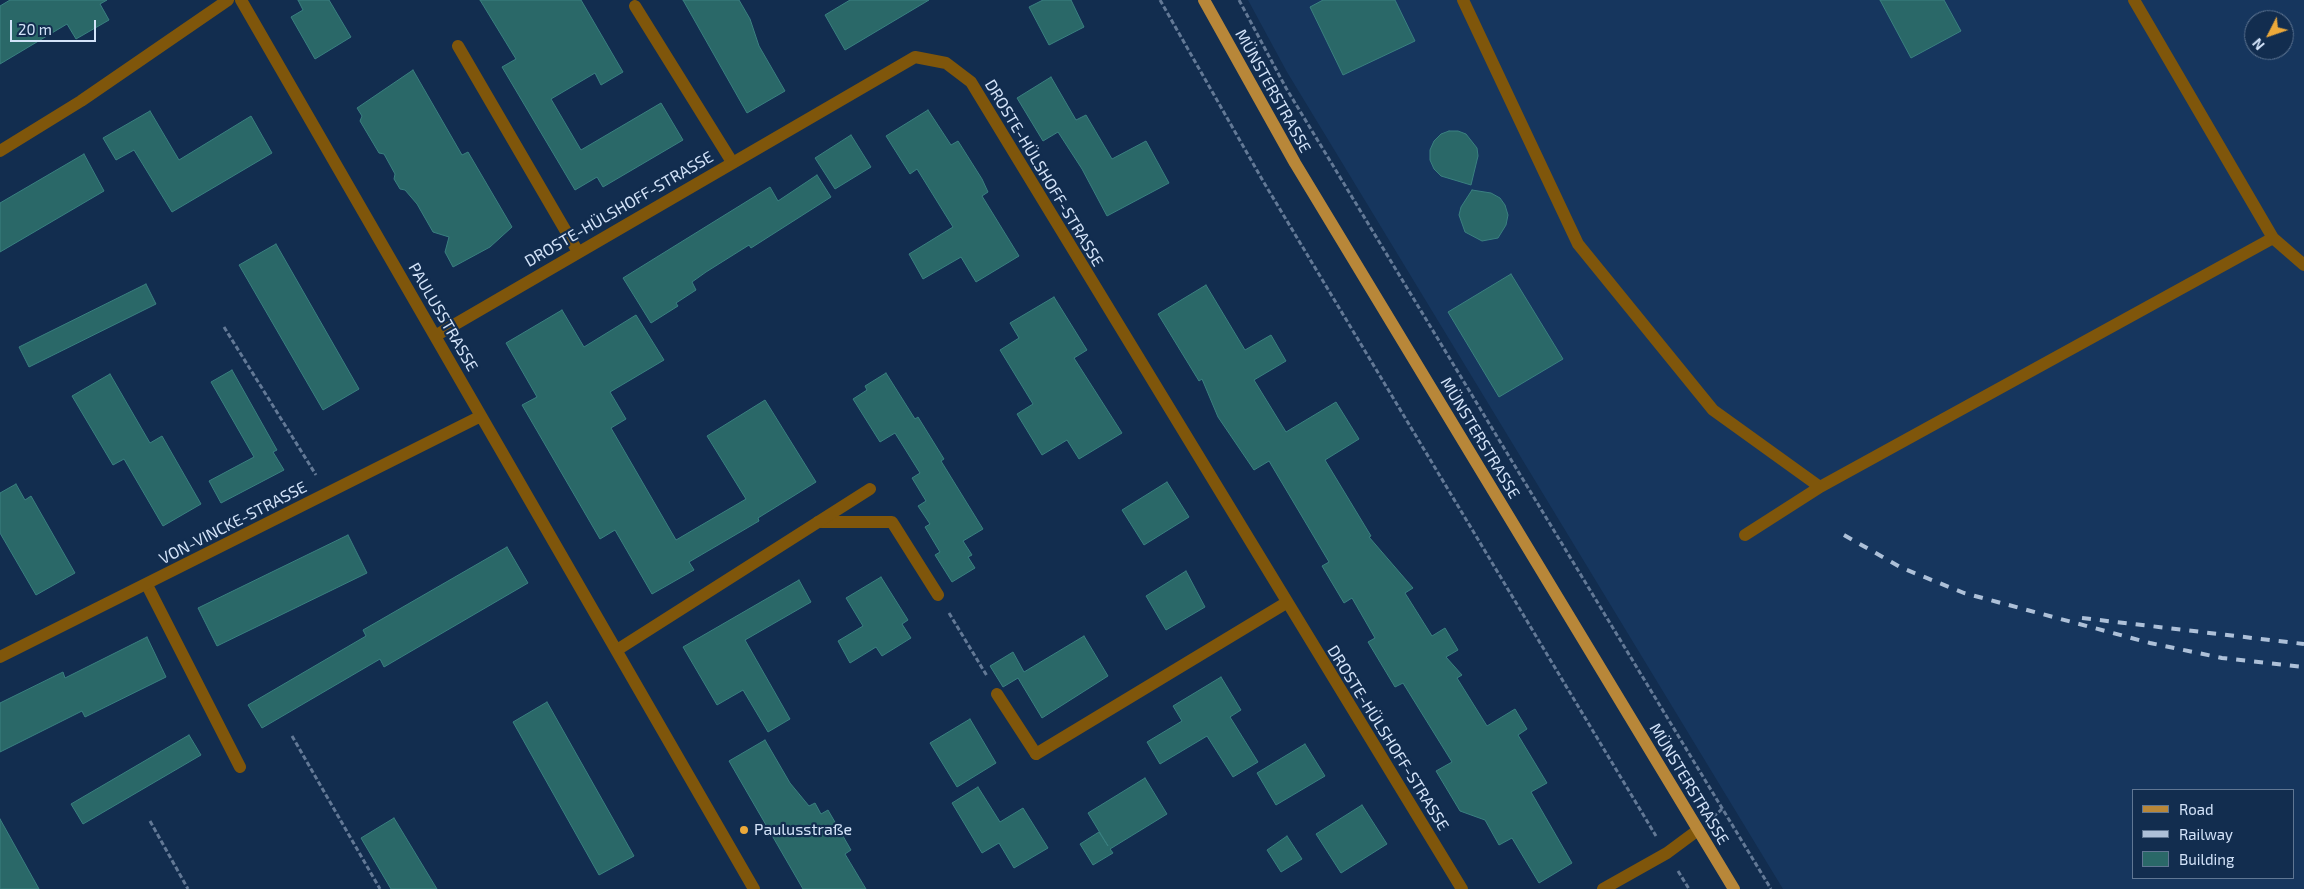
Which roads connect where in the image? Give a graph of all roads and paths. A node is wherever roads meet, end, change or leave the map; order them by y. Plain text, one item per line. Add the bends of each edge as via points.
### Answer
1 (228, 0) edge
2 (241, 0) edge
3 (1160, 0) edge
4 (1204, 0) edge
5 (1239, 0) edge
6 (1463, 0) edge
7 (2134, 0) edge
8 (635, 6) dead end
9 (458, 46) dead end
10 (0, 151) edge
11 (732, 162) junction
12 (2273, 238) junction
13 (578, 252) junction
14 (2302, 262) edge
15 (224, 327) dead end
16 (435, 336) junction
17 (481, 416) junction
18 (1820, 487) junction
19 (870, 489) dead end
20 (328, 493) junction
21 (818, 522) junction
22 (1745, 535) dead end
23 (147, 585) junction
24 (938, 595) joint
25 (1286, 603) junction
26 (617, 650) junction
27 (0, 657) edge
28 (998, 694) joint
29 (292, 736) dead end
30 (240, 767) dead end
31 (150, 821) dead end
32 (1698, 830) junction
33 (1667, 853) junction
34 (188, 889) edge
35 (380, 889) edge
36 (754, 889) edge
37 (1462, 889) edge
38 (1603, 889) edge
39 (1689, 889) edge
40 (1734, 889) edge
41 (1771, 889) edge

1 - 10 street
2 - 16 street, PAULUSSTRASSE
3 - 33 path via 1273,198
4 - 32 main road, MÜNSTERSTRASSE via 1295,163
5 - 41 path via 1286,88
6 - 18 street via 1578,244 1713,410
7 - 12 street
8 - 11 street
9 - 13 street
11 - 13 street, DROSTE-HÜLSHOFF-STRASSE
11 - 25 street, DROSTE-HÜLSHOFF-STRASSE via 915,57 946,62 971,82
12 - 14 street
12 - 18 street
13 - 16 street, DROSTE-HÜLSHOFF-STRASSE
15 - 20 path
16 - 17 street, PAULUSSTRASSE
17 - 20 street, VON-VINCKE-STRASSE
17 - 26 street, PAULUSSTRASSE
18 - 22 street
19 - 21 street
20 - 23 street, VON-VINCKE-STRASSE
21 - 24 street via 892,522
21 - 26 street
23 - 27 street, VON-VINCKE-STRASSE
23 - 30 street
24 - 28 path
25 - 28 street via 1036,754
25 - 37 street, DROSTE-HÜLSHOFF-STRASSE
26 - 36 street, PAULUSSTRASSE
29 - 35 path
31 - 34 path
32 - 33 street
32 - 40 main road, MÜNSTERSTRASSE
33 - 38 street
33 - 39 path

